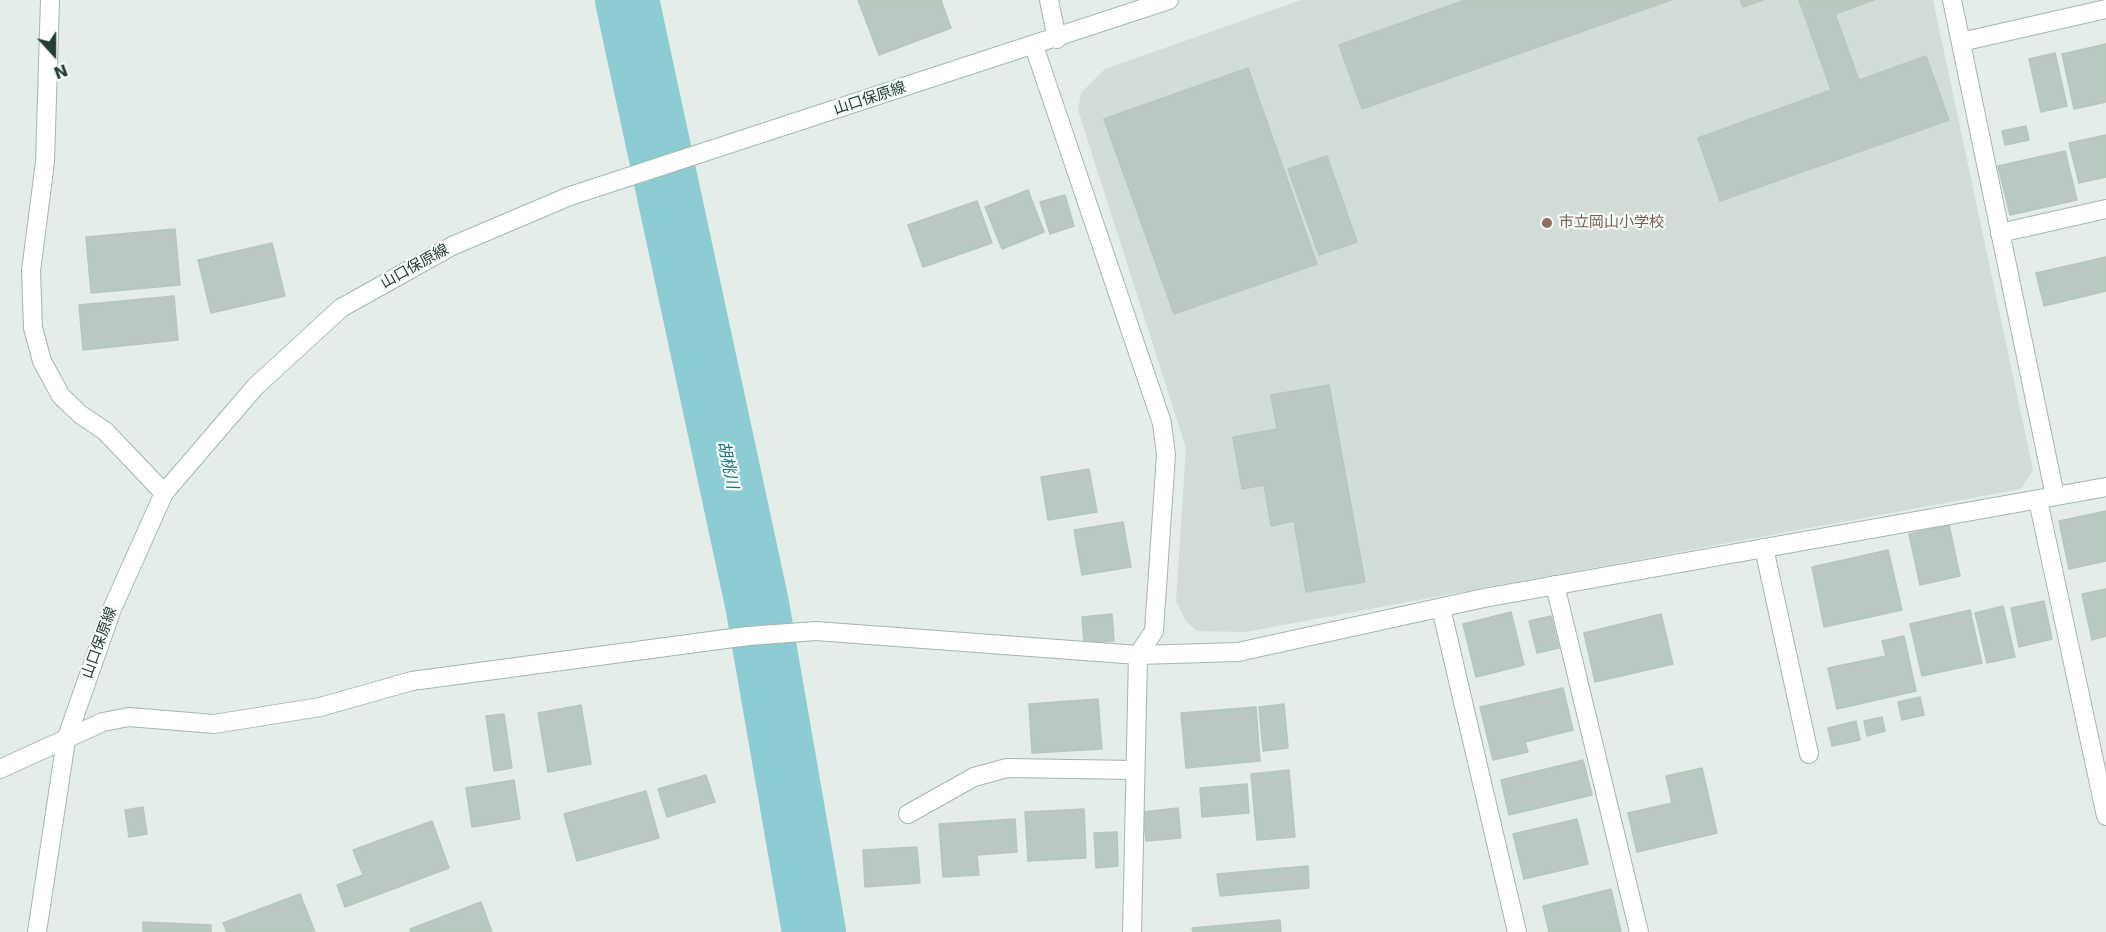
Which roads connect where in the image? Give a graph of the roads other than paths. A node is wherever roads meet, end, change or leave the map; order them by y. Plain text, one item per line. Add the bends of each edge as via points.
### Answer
1 (50, 0) edge
2 (1049, 0) edge
3 (1168, 0) edge
4 (1952, 0) edge
5 (2106, 9) edge
6 (1057, 39) junction
7 (1961, 42) junction
8 (1034, 46) junction
9 (2106, 208) edge
10 (2000, 233) junction
11 (2106, 487) edge
12 (164, 493) junction
13 (2046, 498) junction
14 (1764, 548) junction
15 (1556, 585) junction
16 (1441, 608) junction
17 (1138, 655) junction
18 (66, 740) junction
19 (2099, 753) edge
20 (1809, 754) dead end
21 (0, 769) edge
22 (1135, 770) junction
23 (908, 814) dead end
24 (2106, 816) edge
25 (37, 932) edge
26 (1132, 932) edge
27 (1517, 932) edge
28 (1639, 932) edge

1 - 12 street via 45,162 31,271 33,328 42,361 61,396 105,431
2 - 6 street
3 - 6 street, 山口保原線
4 - 7 street
5 - 7 street
6 - 8 street, 山口保原線
7 - 10 street
8 - 12 street, 山口保原線 via 570,196 452,246 341,308 255,387
8 - 17 street via 1162,423 1166,455 1157,613 1154,631
9 - 10 street
10 - 13 street
11 - 13 street
12 - 18 street, 山口保原線 via 112,609
13 - 14 street
13 - 19 street
14 - 15 street
14 - 20 street
15 - 16 street
15 - 28 street
16 - 17 street via 1238,652
16 - 27 street
17 - 18 street via 816,631 748,636 412,681 320,707 214,724 129,717 103,722
17 - 22 street
18 - 21 street
18 - 25 street, 山口保原線
19 - 24 street
22 - 23 street via 1007,768 974,777
22 - 26 street

